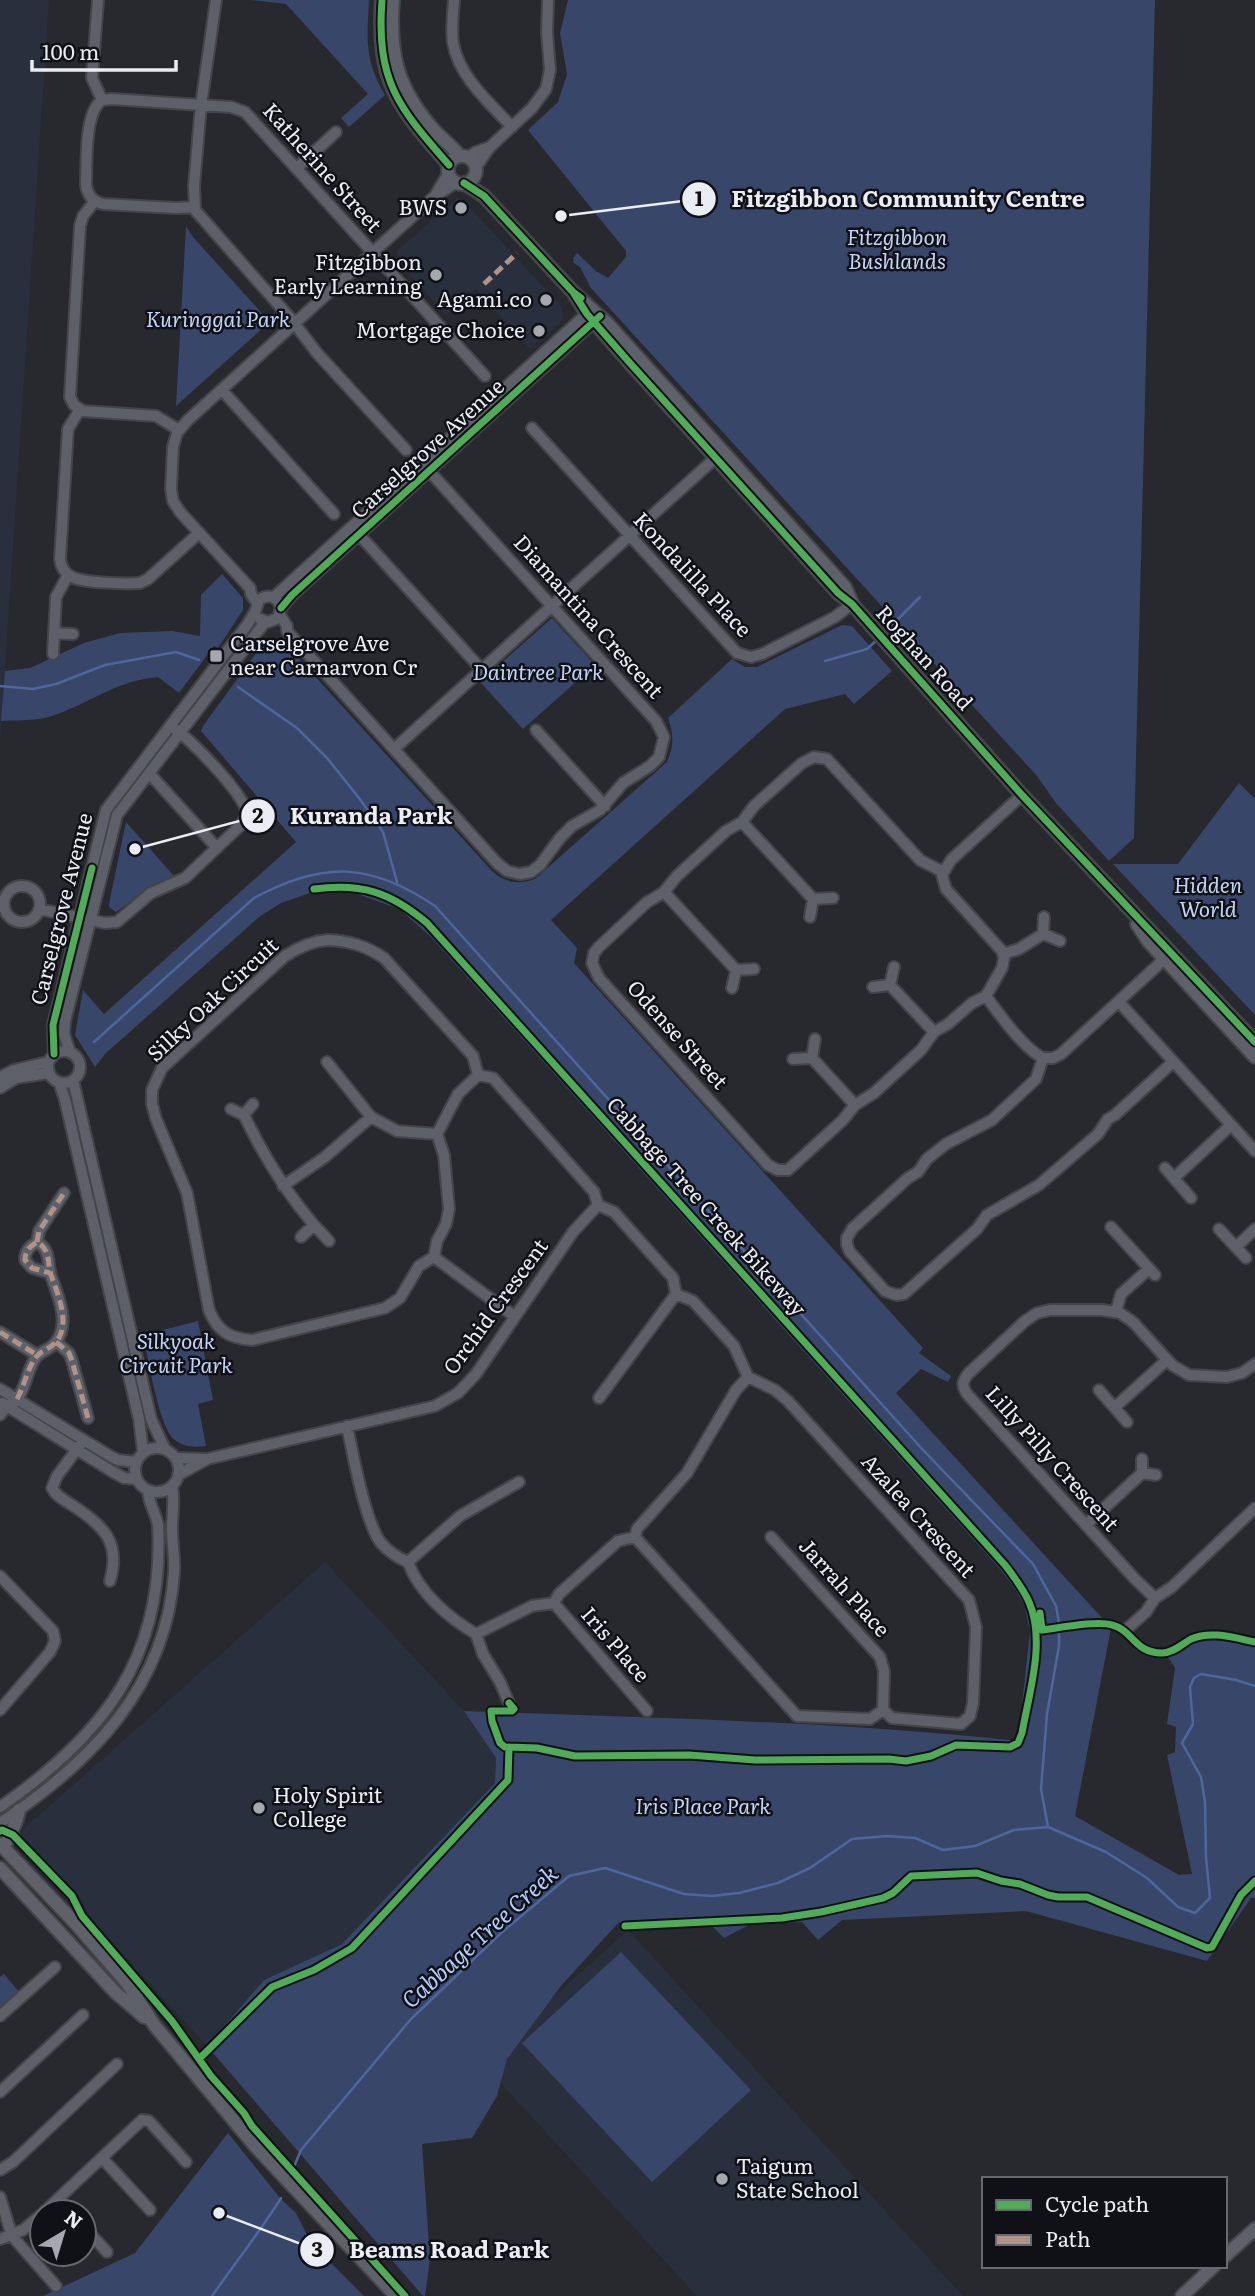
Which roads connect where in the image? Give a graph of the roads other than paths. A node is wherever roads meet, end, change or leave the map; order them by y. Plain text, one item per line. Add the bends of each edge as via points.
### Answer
1 (98, 0) edge
2 (216, 0) edge
3 (382, 0) edge
4 (393, 0) edge
5 (454, 0) edge
6 (548, 0) edge
7 (102, 100) junction
8 (201, 105) junction
9 (512, 127) junction
10 (336, 132) dead end
11 (297, 168) junction
12 (462, 170) junction
13 (94, 201) junction
14 (194, 206) junction
15 (373, 252) junction
16 (593, 315) junction
17 (295, 323) junction
18 (485, 376) dead end
19 (222, 390) junction
20 (79, 409) junction
21 (532, 428) dead end
22 (179, 430) junction
23 (406, 450) dead end
24 (720, 454) junction
25 (426, 467) junction
26 (334, 514) dead end
27 (356, 531) junction
28 (199, 533) junction
29 (630, 536) junction
30 (68, 575) junction
31 (263, 602) junction
32 (852, 604) junction
33 (552, 606) junction
34 (275, 617) junction
35 (54, 633) junction
36 (74, 634) dead end
37 (53, 654) dead end
38 (482, 670) junction
39 (170, 726) junction
40 (536, 730) dead end
41 (180, 733) junction
42 (394, 749) junction
43 (149, 773) junction
44 (1022, 795) junction
45 (605, 806) junction
46 (742, 822) junction
47 (217, 848) junction
48 (943, 872) junction
49 (664, 892) junction
50 (833, 898) dead end
51 (813, 899) junction
52 (39, 909) dead end
53 (810, 917) dead end
54 (1044, 917) dead end
55 (85, 919) junction
56 (1043, 934) junction
57 (1060, 941) dead end
58 (1003, 954) junction
59 (1167, 954) junction
60 (894, 967) dead end
61 (754, 969) dead end
62 (736, 970) junction
63 (890, 985) junction
64 (873, 987) dead end
65 (732, 988) dead end
66 (986, 996) junction
67 (1119, 1002) junction
68 (934, 1032) junction
69 (815, 1039) dead end
70 (1255, 1042) edge
71 (70, 1052) junction
72 (1255, 1057) edge
73 (811, 1058) junction
74 (1043, 1058) junction
75 (793, 1059) dead end
76 (327, 1062) dead end
77 (1173, 1062) junction
78 (50, 1063) junction
79 (478, 1075) junction
80 (0, 1077) edge
81 (73, 1080) junction
82 (59, 1082) junction
83 (0, 1088) edge
84 (253, 1104) dead end
85 (855, 1105) junction
86 (231, 1108) dead end
87 (244, 1115) junction
88 (371, 1117) junction
89 (1231, 1125) junction
90 (438, 1133) junction
91 (1255, 1151) edge
92 (1165, 1168) dead end
93 (1174, 1178) junction
94 (283, 1186) junction
95 (64, 1193) dead end
96 (1191, 1198) dead end
97 (598, 1205) junction
98 (314, 1225) junction
99 (1111, 1227) dead end
100 (1219, 1229) dead end
101 (1255, 1229) edge
102 (301, 1237) dead end
103 (329, 1241) dead end
104 (37, 1242) junction
105 (1236, 1247) junction
106 (434, 1257) junction
107 (1246, 1258) dead end
108 (50, 1273) junction
109 (676, 1294) junction
110 (1116, 1312) junction
111 (514, 1316) junction
112 (0, 1332) edge
113 (56, 1342) junction
114 (37, 1355) junction
115 (1167, 1360) junction
116 (1255, 1364) edge
117 (748, 1377) junction
118 (0, 1389) edge
119 (1099, 1390) dead end
120 (598, 1398) dead end
121 (17, 1399) junction
122 (2, 1407) edge
123 (1115, 1407) junction
124 (88, 1418) dead end
125 (1127, 1422) dead end
126 (347, 1426) junction
127 (85, 1440) junction
128 (165, 1449) junction
129 (77, 1450) junction
130 (144, 1451) junction
131 (176, 1458) junction
132 (207, 1459) junction
133 (1142, 1459) dead end
134 (136, 1462) junction
135 (1142, 1474) junction
136 (178, 1475) junction
137 (1156, 1475) dead end
138 (136, 1479) junction
139 (519, 1482) dead end
140 (172, 1486) junction
141 (148, 1490) junction
142 (1255, 1508) edge
143 (1086, 1525) junction
144 (635, 1537) junction
145 (771, 1538) dead end
146 (408, 1562) junction
147 (0, 1576) edge
148 (110, 1581) dead end
149 (1156, 1598) junction
150 (554, 1603) junction
151 (1129, 1627) dead end
152 (477, 1634) junction
153 (509, 1703) dead end
154 (0, 1710) edge
155 (883, 1710) junction
156 (646, 1711) dead end
157 (0, 1807) edge
158 (19, 1810) junction
159 (0, 1823) edge
160 (2, 1846) edge
161 (0, 1868) edge
162 (55, 1967) dead end
163 (83, 2015) dead end
164 (0, 2016) edge
165 (155, 2026) junction
166 (117, 2064) dead end
167 (0, 2092) edge
168 (102, 2158) junction
169 (186, 2162) dead end
170 (0, 2170) edge
171 (0, 2197) edge
172 (59, 2198) edge
173 (150, 2210) dead end
174 (28, 2226) edge
175 (1255, 2229) edge
176 (12, 2236) junction
177 (0, 2239) edge
178 (98, 2242) edge
179 (107, 2252) dead end
180 (1227, 2254) edge
181 (1212, 2268) edge
182 (56, 2286) dead end
183 (391, 2292) edge
184 (1182, 2296) edge

1 - 7 street via 92,78
2 - 8 street
3 - 12 main road via 381,49 392,89 412,123
4 - 12 main road via 393,51 405,90
5 - 9 street via 453,43 459,62
6 - 9 street via 548,80 538,101
7 - 8 street, Katherine Street
7 - 13 street via 90,118 86,184
8 - 11 street, Katherine Street via 245,112
8 - 14 street
9 - 12 street
10 - 11 street
11 - 15 street, Katherine Street
12 - 15 street
12 - 16 main road, Roghan Road
13 - 14 street
13 - 20 street via 82,219 79,240 69,393
14 - 17 street
15 - 17 street
15 - 18 street, Katherine Street
16 - 24 main road, Roghan Road
16 - 25 street, Carselgrove Avenue
17 - 19 street
17 - 23 street
19 - 22 street
19 - 26 street
20 - 22 street via 156,416
20 - 30 street via 68,429 60,559
21 - 29 street, Kondalilla Place
22 - 28 street via 173,447 172,495
24 - 29 street
24 - 32 main road, Roghan Road
25 - 27 street, Carselgrove Avenue
25 - 33 street, Diamantina Crescent
27 - 31 street, Carselgrove Avenue
27 - 34 street, Carselgrove Avenue
27 - 38 street
28 - 30 street via 145,581 111,582
28 - 31 street
29 - 32 street, Kondalilla Place via 741,655 762,654
29 - 33 street
30 - 35 street via 56,597
31 - 34 street via 279,602
31 - 34 street via 259,618
31 - 39 street, Carselgrove Avenue
32 - 44 main road, Roghan Road
33 - 38 street
33 - 45 street, Diamantina Crescent via 663,733 659,757 623,783
34 - 41 street, Carselgrove Avenue
34 - 42 street, Diamantina Crescent
35 - 36 street
35 - 37 street
38 - 42 street
39 - 41 street
39 - 55 street, Carselgrove Avenue via 106,810
40 - 45 street
41 - 43 street, Carselgrove Avenue
41 - 47 street via 245,804 242,824
42 - 45 street, Diamantina Crescent via 497,863 513,873 536,869 572,826
43 - 47 street
43 - 55 street, Carselgrove Avenue via 117,815
44 - 48 street
44 - 59 main road, Roghan Road via 1122,901 1148,941
46 - 48 street, Odense Street via 802,763 823,757 920,860
46 - 49 street, Odense Street via 726,831
46 - 51 street
47 - 55 street via 180,881 151,893 121,920
48 - 58 street via 946,889
49 - 62 street
49 - 85 street, Odense Street via 596,950 592,966 598,978 775,1170 794,1166
50 - 51 street
51 - 53 street
52 - 55 street
54 - 56 street
55 - 71 street, Carselgrove Avenue via 64,1027
55 - 78 street, Carselgrove Avenue via 52,1030
56 - 57 street
56 - 58 street
58 - 66 street, Odense Street via 1002,968
59 - 67 street
59 - 70 main road, Roghan Road
59 - 72 main road, Roghan Road
60 - 63 street
61 - 62 street
62 - 65 street
63 - 64 street
63 - 68 street
66 - 68 street, Odense Street
66 - 74 street via 1000,1017
67 - 74 street via 1061,1054
67 - 77 street
68 - 85 street, Odense Street via 921,1050
69 - 73 street
71 - 78 street via 62,1051
71 - 81 street via 80,1068
73 - 75 street
73 - 85 street
74 - 77 street via 1036,1079 992,1120 927,1159 849,1234 848,1249 889,1293 906,1292 987,1215 1046,1180
76 - 88 street
77 - 89 street
78 - 80 street
78 - 82 street
78 - 83 street
79 - 90 street via 458,1094
79 - 97 street, Silky Oak Circuit via 492,1078 594,1192
79 - 106 street, Silky Oak Circuit via 473,1056 384,958 346,940 328,940 285,956 162,1068 152,1090 156,1119 187,1193 209,1310 222,1331 252,1340 385,1308 400,1298 419,1266
81 - 82 street
81 - 128 street via 151,1419
82 - 130 street
84 - 87 street
86 - 87 street
87 - 94 street
88 - 90 street via 397,1131
88 - 94 street
89 - 91 street
89 - 93 street
90 - 106 street, Silky Oak Circuit via 449,1209
92 - 93 street
93 - 96 street
94 - 98 street
95 - 104 street via 39,1231
97 - 109 street via 614,1212 673,1278
97 - 111 street, Orchid Crescent via 573,1232
98 - 102 street
98 - 103 street
99 - 110 street via 1152,1272 1121,1294
100 - 105 street
101 - 105 street
104 - 108 street via 48,1252
104 - 108 street via 25,1252 25,1260 32,1268
105 - 107 street
106 - 111 street
108 - 113 street via 62,1316 63,1328
109 - 117 street via 693,1301 734,1346
109 - 120 street
110 - 115 street via 1133,1322
110 - 143 street, Lilly Pilly Crescent via 1037,1313 963,1382 968,1395
111 - 126 street, Orchid Crescent via 458,1393 435,1406
112 - 114 street
113 - 114 street
113 - 124 street via 69,1353
114 - 121 street
115 - 116 street via 1189,1375 1215,1378 1237,1376
115 - 123 street
117 - 144 street via 687,1474 637,1529
117 - 155 street, Azalea Crescent via 788,1401 969,1600 976,1627 970,1716 961,1724 931,1722 892,1718
118 - 121 street
119 - 123 street
121 - 122 street
121 - 127 street
122 - 129 street
123 - 125 street
126 - 132 street, Orchid Crescent
126 - 146 street via 371,1525 381,1543
127 - 129 street
127 - 134 street via 118,1460
128 - 130 street
128 - 131 street
129 - 138 street via 124,1478
129 - 148 street via 52,1488 96,1523 112,1544 115,1555
130 - 134 street
131 - 132 street, Orchid Crescent
131 - 136 street
132 - 136 street, Orchid Crescent
133 - 135 street
134 - 138 street
135 - 137 street
135 - 143 street
136 - 140 street
138 - 141 street
139 - 146 street via 460,1516
140 - 141 street via 160,1492
140 - 158 street via 174,1571 170,1599 156,1651 137,1692 119,1720 79,1763
141 - 157 street via 158,1525 158,1578 146,1636 135,1661 121,1688 83,1738
142 - 149 street
143 - 149 street, Lilly Pilly Crescent
144 - 150 street via 618,1541
144 - 155 street via 797,1716 870,1719
145 - 155 street, Jarrah Place via 880,1657
146 - 152 street via 413,1576 454,1620
147 - 154 street via 53,1631 55,1641
149 - 151 street
150 - 152 street via 532,1606
150 - 156 street, Iris Place
152 - 153 street
158 - 159 street
158 - 160 main road via 18,1822
160 - 165 main road via 127,1983
161 - 165 main road via 116,1992
162 - 164 street
163 - 167 street
165 - 183 main road via 255,2146
166 - 170 street
168 - 169 street via 145,2119
168 - 172 street
168 - 173 street
171 - 176 street
174 - 176 street
175 - 180 main road
176 - 177 street
176 - 182 street
178 - 179 street
181 - 184 main road

